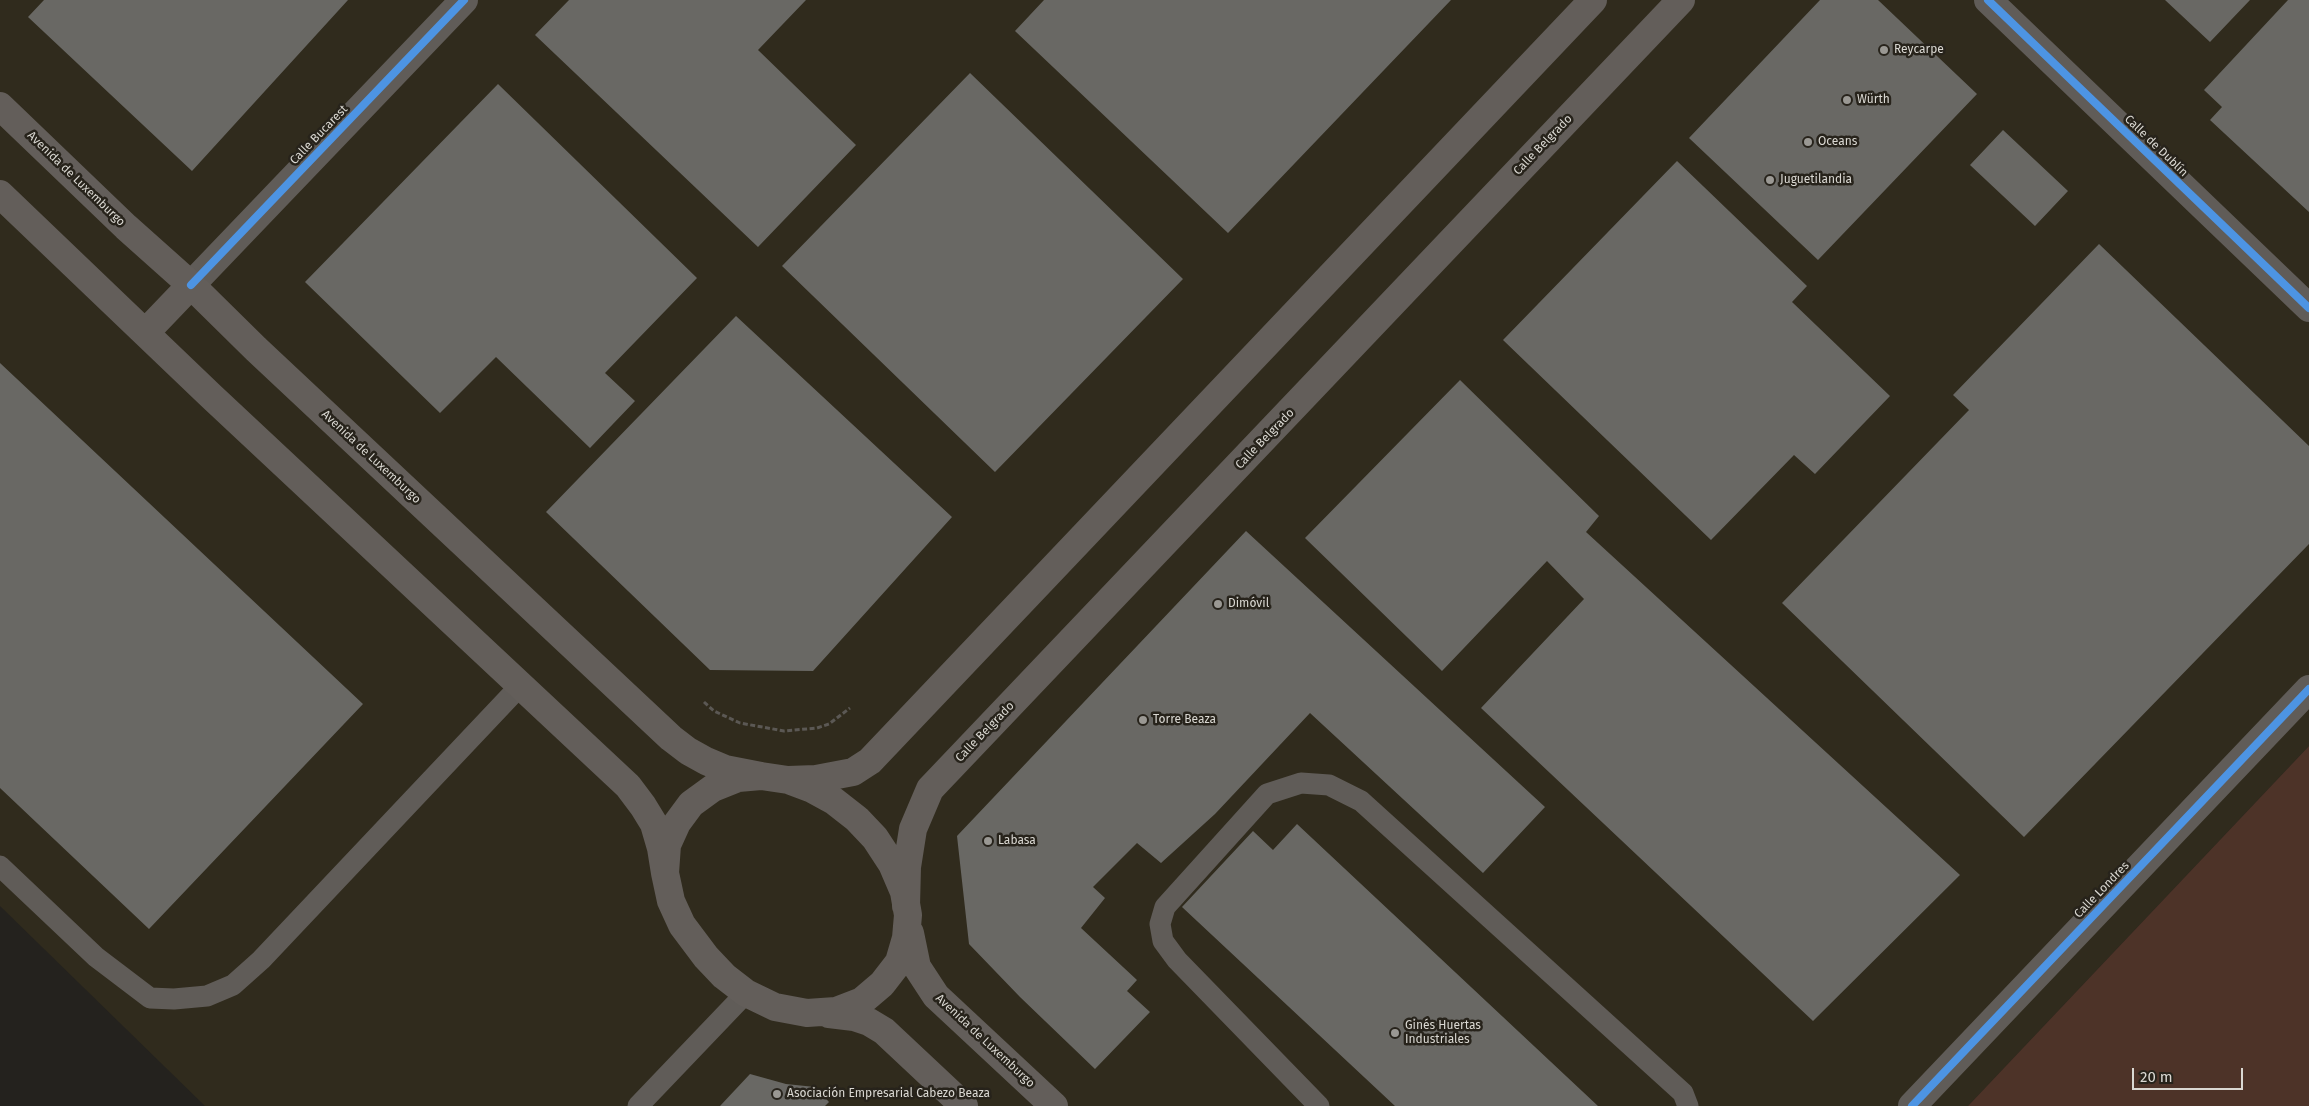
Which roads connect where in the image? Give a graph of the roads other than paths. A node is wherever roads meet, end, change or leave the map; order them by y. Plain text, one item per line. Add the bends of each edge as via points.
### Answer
1 (464, 0) edge
2 (1593, 0) edge
3 (1681, 0) edge
4 (1988, 0) edge
5 (0, 106) edge
6 (0, 194) edge
7 (191, 285) junction
8 (2309, 308) edge
9 (146, 332) junction
10 (520, 686) junction
11 (2309, 689) edge
12 (761, 776) junction
13 (788, 780) junction
14 (0, 866) edge
15 (665, 872) junction
16 (907, 910) junction
17 (746, 993) junction
18 (807, 1013) junction
19 (638, 1106) edge
20 (964, 1106) edge
21 (1054, 1106) edge
22 (1318, 1106) edge
23 (1688, 1106) edge
24 (1912, 1106) edge

1 - 7 street, Calle Bucarest
2 - 13 main road via 870,761 853,772
3 - 16 main road, Calle Belgrado via 930,789 913,829 907,867
4 - 8 street, Calle de Dublín
5 - 7 main road, Avenida de Luxemburgo via 126,228
6 - 9 main road
7 - 9 main road
7 - 12 main road, Avenida de Luxemburgo via 671,738 706,761
9 - 10 main road
10 - 14 lane via 261,960 233,985 207,996 150,998 96,957
10 - 15 main road via 628,786 654,824
11 - 24 street, Calle Londres
12 - 13 main road
12 - 15 main road via 738,778 713,788 691,804 667,845
13 - 16 main road via 834,801 875,838 892,864 904,892
15 - 17 main road via 671,901 693,941 724,976
16 - 18 main road via 906,938 899,962 882,984 853,1005 836,1011
16 - 21 main road, Avenida de Luxemburgo via 917,967 936,996
17 - 18 main road via 775,1007
17 - 19 lane
18 - 20 main road via 840,1015 869,1022 894,1040
22 - 23 lane via 1177,960 1163,941 1160,924 1165,907 1267,794 1301,783 1329,785 1361,801 1683,1093

